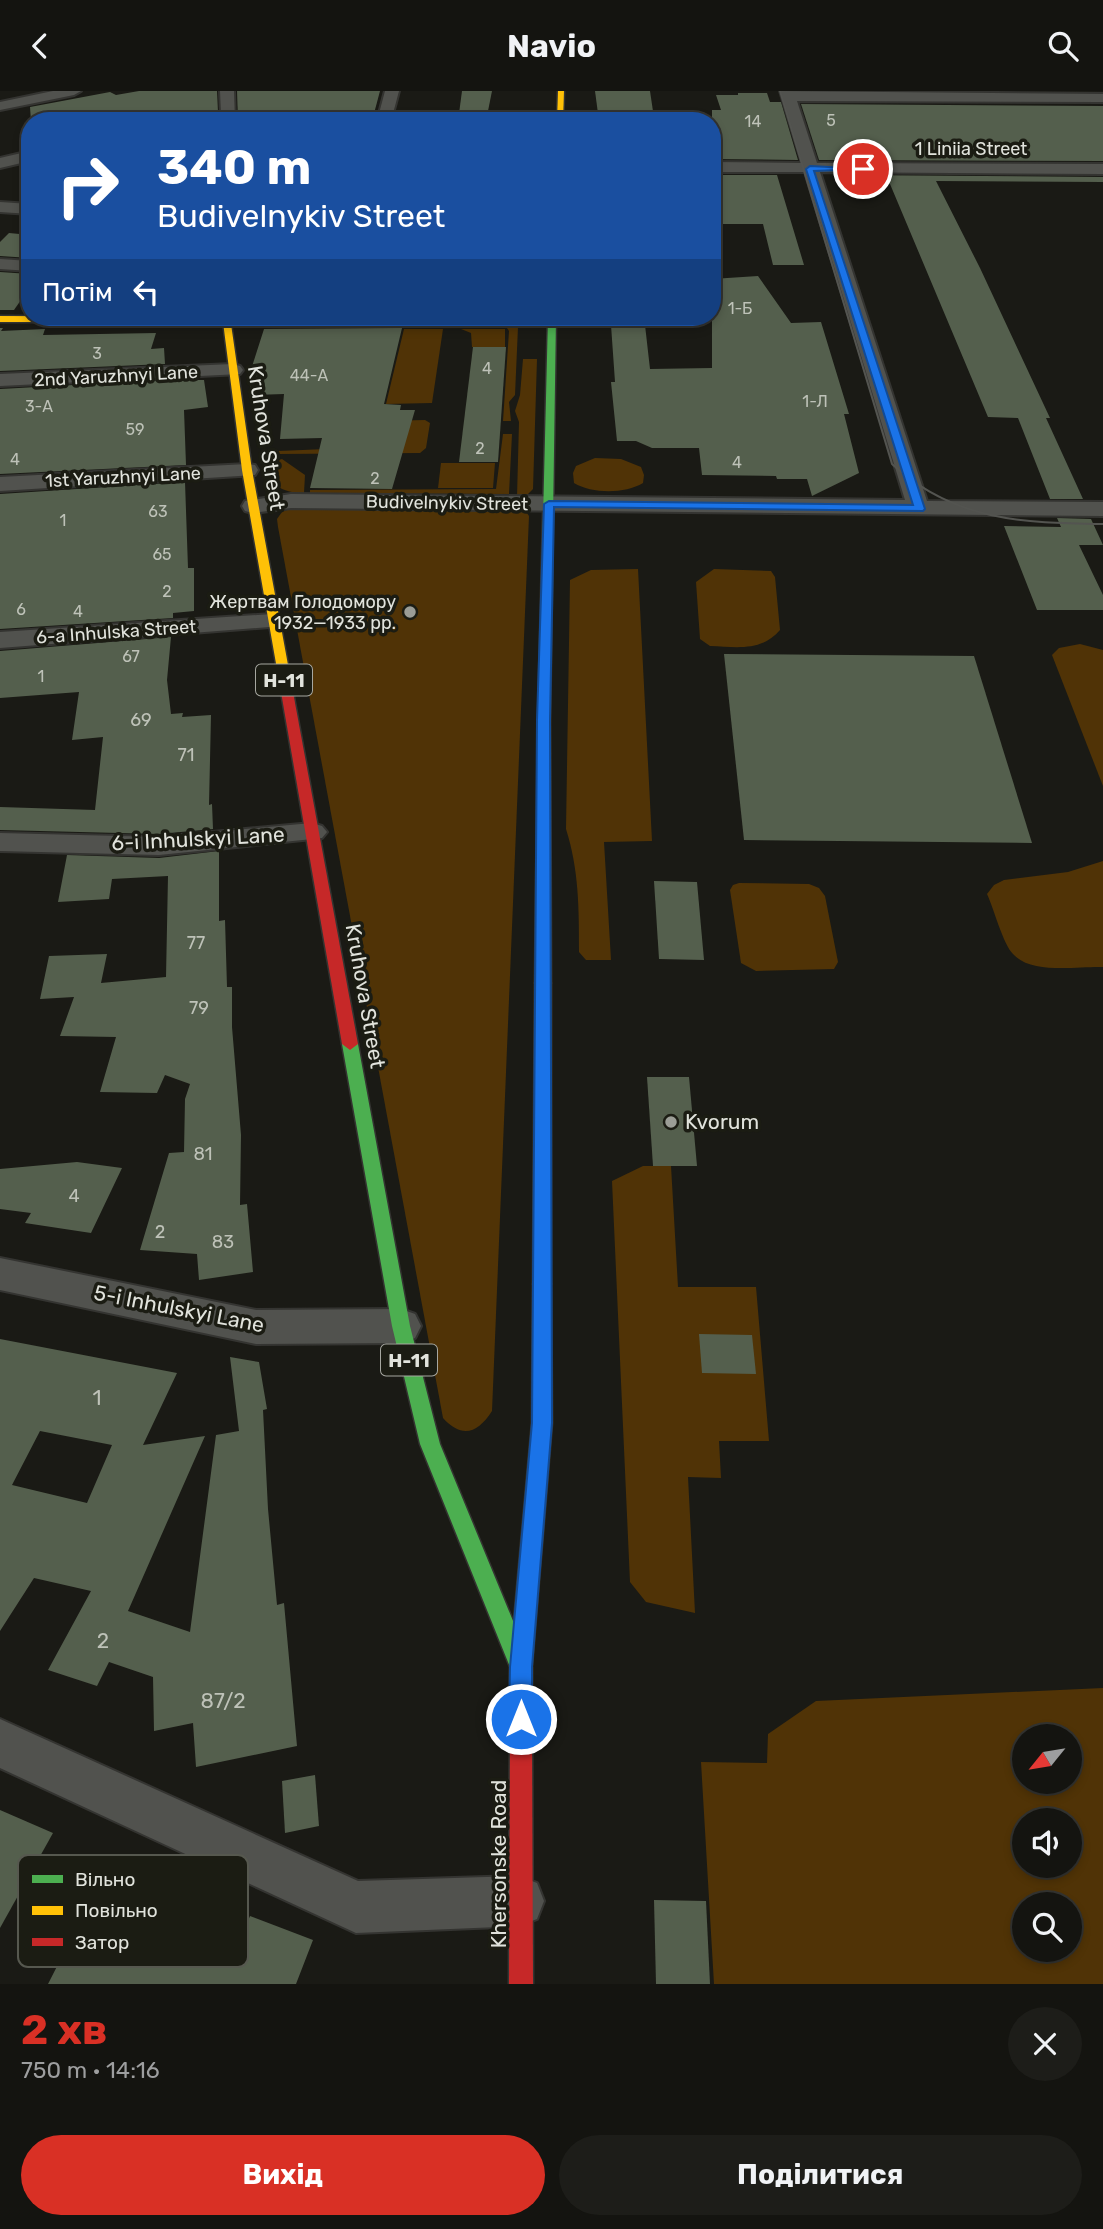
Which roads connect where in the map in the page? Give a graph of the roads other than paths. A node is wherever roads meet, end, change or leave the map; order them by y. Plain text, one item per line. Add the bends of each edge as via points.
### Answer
1 (75, 91) edge
2 (227, 91) edge
3 (392, 91) edge
4 (561, 91) edge
5 (788, 94) edge
6 (1103, 98) edge
7 (0, 106) edge
8 (228, 112) edge
9 (386, 112) edge
10 (560, 112) edge
11 (21, 158) edge
12 (0, 163) edge
13 (721, 167) edge
14 (810, 169) junction
15 (1103, 169) edge
16 (0, 171) edge
17 (21, 172) edge
18 (0, 207) edge
19 (21, 208) edge
20 (0, 264) edge
21 (21, 265) edge
22 (0, 319) edge
23 (21, 319) edge
24 (229, 326) edge
25 (552, 326) edge
26 (233, 370) junction
27 (0, 380) edge
28 (247, 470) junction
29 (0, 484) edge
30 (549, 504) junction
31 (253, 506) junction
32 (919, 509) junction
33 (1103, 509) edge
34 (273, 621) junction
35 (0, 640) edge
36 (312, 832) junction
37 (0, 842) edge
38 (0, 1274) edge
39 (401, 1326) junction
40 (521, 1667) junction
41 (0, 1744) edge
42 (242, 1855) edge
43 (248, 1858) edge
44 (519, 1901) junction
45 (521, 1984) edge

1 - 7 street
2 - 8 street
3 - 9 street
4 - 10 main road
5 - 6 street
5 - 14 street
11 - 12 street
13 - 14 street, 1 Liniia Street
14 - 15 street, 1 Liniia Street
14 - 32 street
16 - 17 street
18 - 19 street
20 - 21 street
22 - 23 main road
24 - 26 main road, Kruhova Street / Н-11
25 - 30 main road, Khersonske Road
26 - 27 street, 2nd Yaruzhnyi Lane
26 - 28 main road, Kruhova Street / Н-11
28 - 29 street, 1st Yaruzhnyi Lane
28 - 31 main road, Kruhova Street / Н-11
30 - 31 street, Budivelnykiv Street via 291,502
30 - 32 street, Budivelnykiv Street
30 - 40 main road, Khersonske Road via 542,1423
31 - 34 main road, Kruhova Street / Н-11
32 - 33 street, Budivelnykiv Street
34 - 35 street, 6-a Inhulska Street
34 - 36 main road, Kruhova Street / Н-11
36 - 37 street, 6-i Inhulskyi Lane via 159,846
36 - 39 main road, Kruhova Street / Н-11
38 - 39 street, 5-i Inhulskyi Lane via 256,1327
39 - 40 main road, Kruhova Street / Н-11 via 430,1444
40 - 44 main road, Khersonske Road / Н-11
41 - 42 street
43 - 44 street via 356,1907
44 - 45 main road, Khersonske Road / Н-11

